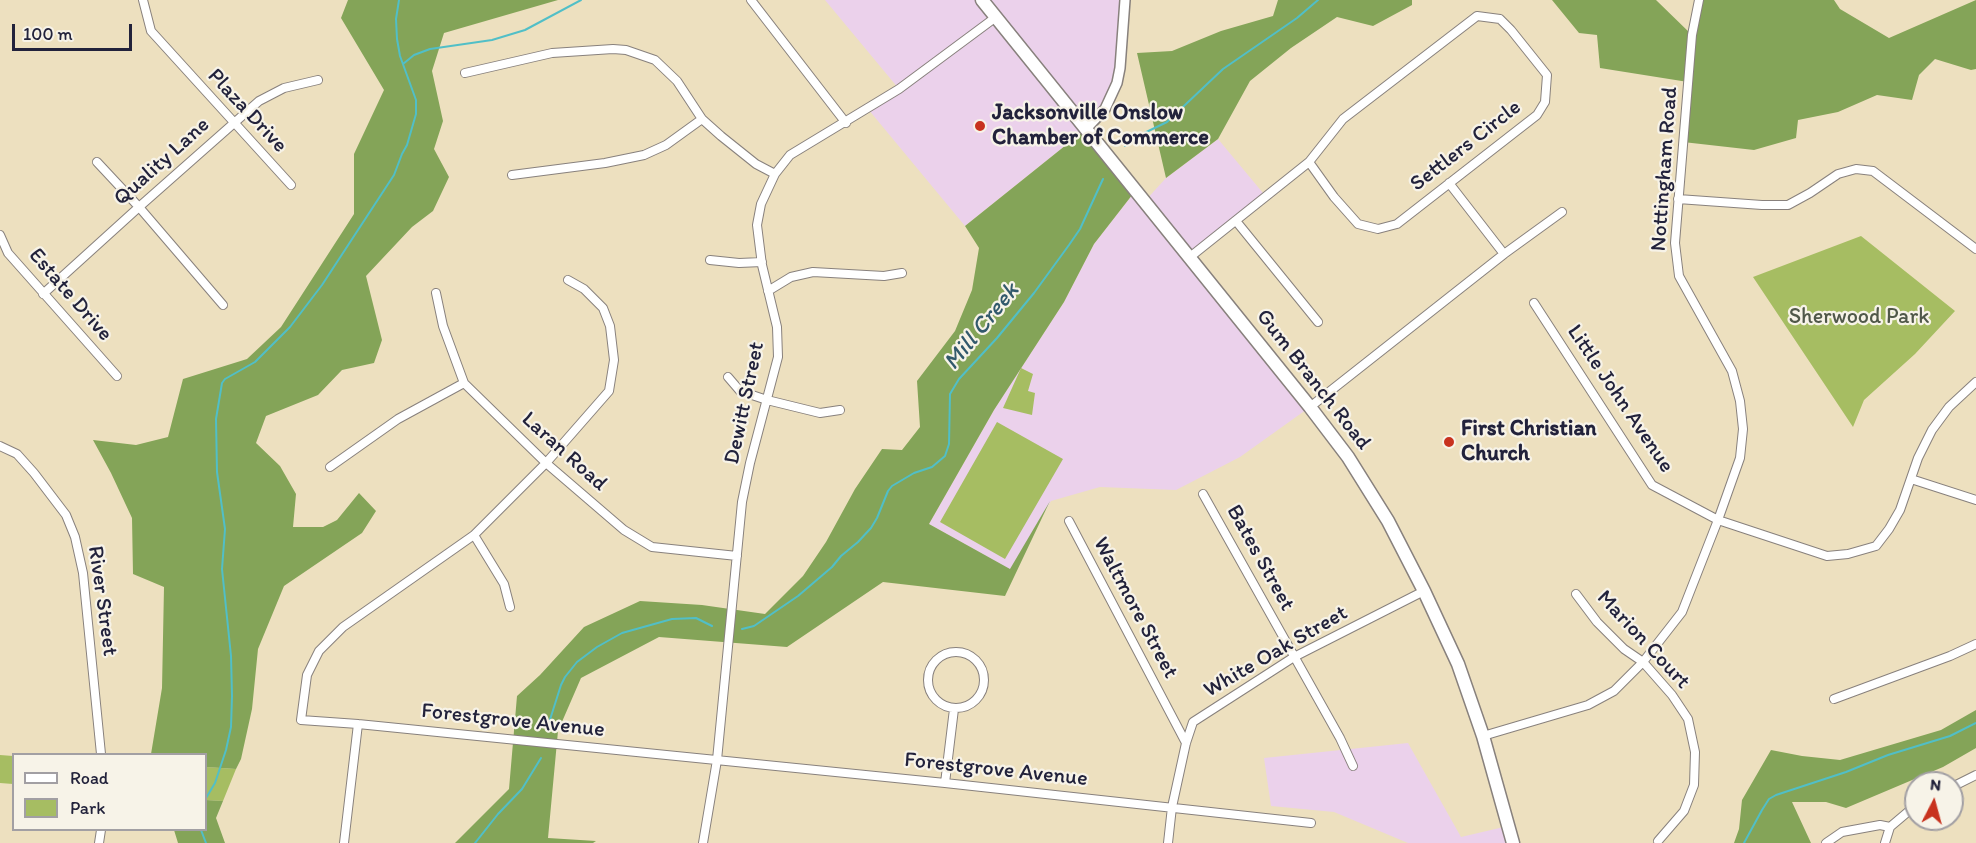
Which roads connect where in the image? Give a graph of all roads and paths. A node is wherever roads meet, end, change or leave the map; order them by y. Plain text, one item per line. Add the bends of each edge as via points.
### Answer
1 (143, 0) edge
2 (751, 0) edge
3 (982, 0) edge
4 (1125, 0) edge
5 (1700, 0) edge
6 (996, 17) junction
7 (465, 73) dead end
8 (318, 80) dead end
9 (702, 119) junction
10 (234, 121) junction
11 (846, 123) junction
12 (1086, 129) junction
13 (97, 162) dead end
14 (1309, 162) junction
15 (775, 174) junction
16 (512, 175) dead end
17 (1449, 183) junction
18 (291, 185) dead end
19 (1678, 199) junction
20 (139, 207) junction
21 (1562, 212) dead end
22 (1236, 220) junction
23 (0, 235) edge
24 (1976, 249) edge
25 (1504, 254) junction
26 (1190, 257) junction
27 (710, 260) dead end
28 (762, 262) junction
29 (902, 273) dead end
30 (568, 280) dead end
31 (768, 291) junction
32 (436, 293) dead end
33 (44, 294) junction
34 (1534, 303) dead end
35 (223, 305) dead end
36 (1318, 322) dead end
37 (117, 376) dead end
38 (728, 377) dead end
39 (464, 382) junction
40 (1976, 382) edge
41 (767, 400) junction
42 (1310, 407) junction
43 (840, 410) dead end
44 (0, 446) edge
45 (546, 463) junction
46 (330, 467) dead end
47 (1911, 479) junction
48 (1203, 495) dead end
49 (1976, 500) edge
50 (1718, 520) junction
51 (1069, 521) dead end
52 (474, 535) junction
53 (737, 556) junction
54 (1424, 591) junction
55 (1576, 594) dead end
56 (510, 607) dead end
57 (1976, 644) edge
58 (1294, 657) junction
59 (1643, 662) junction
60 (1834, 699) dead end
61 (954, 709) junction
62 (358, 724) junction
63 (1483, 736) junction
64 (1186, 742) junction
65 (101, 753) edge
66 (717, 760) junction
67 (1353, 766) dead end
68 (945, 783) junction
69 (1172, 807) junction
70 (1904, 815) edge
71 (1311, 823) dead end
72 (1890, 827) junction
73 (1658, 841) dead end
74 (344, 843) edge
75 (703, 843) edge
76 (1168, 843) edge
77 (1513, 843) edge
78 (1826, 843) edge
79 (1885, 843) edge

1 - 10 street, Plaza Drive via 151,31
2 - 11 street
3 - 6 main road, Gum Branch Road
4 - 12 street via 1117,83 1105,109
5 - 19 street, Nottingham Road via 1692,35
6 - 11 street, Dewitt Street via 900,89
6 - 12 main road, Gum Branch Road
7 - 9 street via 552,53 626,50 655,60 677,81
8 - 10 street, Quality Lane via 284,88
9 - 15 street via 756,164
9 - 16 street via 666,145 644,155
10 - 18 street, Plaza Drive
10 - 20 street, Quality Lane
11 - 15 street, Dewitt Street via 790,155
12 - 26 main road, Gum Branch Road
13 - 20 street
14 - 17 street, Settlers Circle via 1358,224 1378,229 1397,224
14 - 17 street, Settlers Circle via 1343,119 1477,16 1500,19 1547,75 1545,102 1537,115
14 - 22 street, Settlers Circle
15 - 28 street, Dewitt Street via 761,204 757,225
17 - 25 street
19 - 24 street via 1788,205 1838,174 1856,169 1873,171
19 - 50 street, Nottingham Road via 1678,276 1731,371 1740,401 1740,458
20 - 33 street, Quality Lane
20 - 35 street
21 - 25 street
22 - 26 street, Settlers Circle
22 - 36 street
23 - 33 street, Estate Drive via 8,253
25 - 42 street
26 - 42 main road, Gum Branch Road
27 - 28 street
28 - 31 street, Dewitt Street
29 - 31 street via 884,276 813,272 791,277
30 - 45 street, Forestgrove Avenue via 585,289 603,308 610,326 614,360 609,391
31 - 41 street, Dewitt Street via 777,327 777,357
32 - 39 street, Laran Road via 443,326
33 - 37 street, Estate Drive
34 - 50 street, Little John Avenue via 1652,485
38 - 41 street via 740,392
39 - 45 street, Laran Road
39 - 46 street via 398,418
40 - 47 street, Little John Avenue via 1949,407 1932,430
41 - 43 street via 820,413
41 - 53 street, Dewitt Street via 742,502
42 - 54 main road, Gum Branch Road via 1348,457 1388,521
44 - 65 street, River Street via 17,454 34,473 66,515 75,537 83,573
45 - 52 street, Forestgrove Avenue
45 - 53 street, Laran Road via 624,530 652,547
47 - 49 street
47 - 50 street, Little John Avenue via 1900,510 1876,546 1848,554 1827,556
48 - 58 street, Bates Street
50 - 59 street, Nottingham Road via 1682,612
51 - 64 street, Waltmore Street
52 - 56 street via 504,584
52 - 62 street, Forestgrove Avenue via 343,627 319,651 307,675 301,720
53 - 66 street, Dewitt Street
54 - 58 street, White Oak Street
54 - 63 main road, Gum Branch Road via 1458,664
55 - 59 street, Marion Court via 1624,650
57 - 60 street
58 - 64 street, White Oak Street via 1194,722
58 - 67 street, Bates Street
59 - 63 street, Nottingham Road via 1614,691 1588,705
59 - 73 street, Marion Court via 1688,719 1695,752 1694,784 1684,811
61 - 61 street via 975,702 982,693 984,675 979,663 961,652 950,652 930,667 928,684 934,698
61 - 68 street
62 - 66 street, Forestgrove Avenue
62 - 74 street
63 - 77 main road, Gum Branch Road
64 - 69 street, White Oak Street
66 - 68 street, Forestgrove Avenue
66 - 75 street, Dewitt Street
68 - 69 street, Forestgrove Avenue
69 - 71 street, Forestgrove Avenue
69 - 76 street, White Oak Street
70 - 72 street
72 - 78 street via 1867,826 1842,832
72 - 79 street

